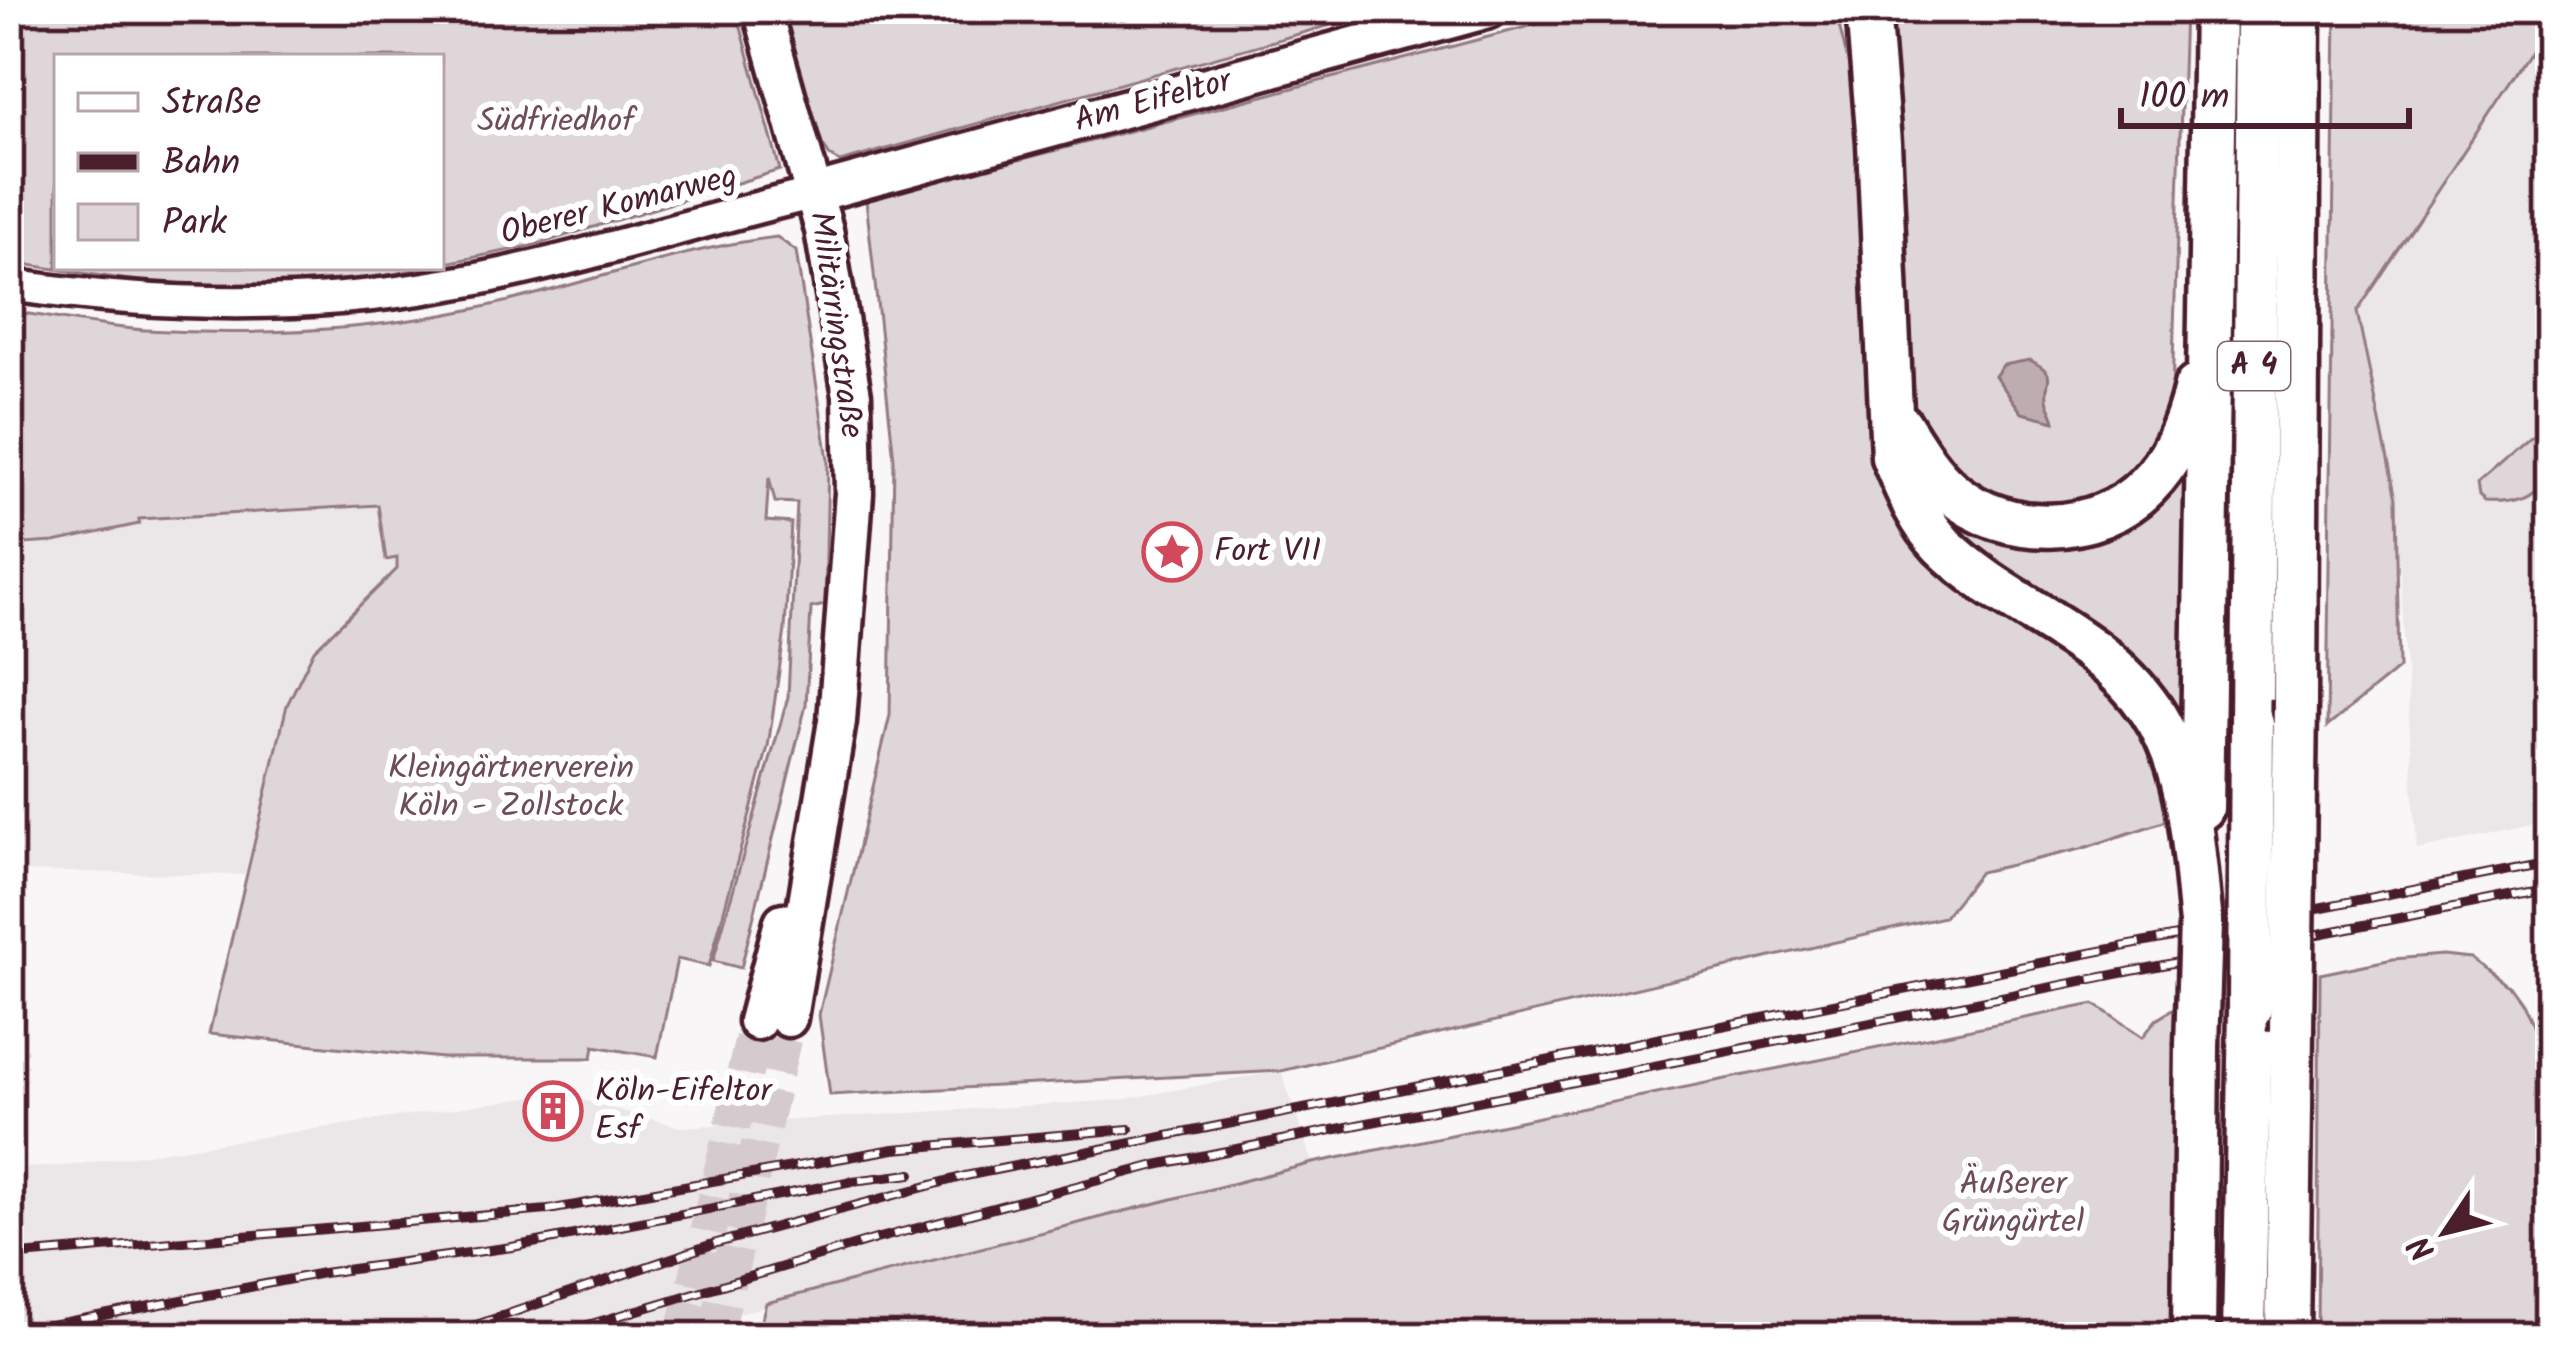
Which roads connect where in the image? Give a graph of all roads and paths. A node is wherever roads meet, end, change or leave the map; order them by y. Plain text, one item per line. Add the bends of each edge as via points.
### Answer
1 (762, 9) edge
2 (1490, 9) edge
3 (2215, 9) edge
4 (2258, 9) edge
5 (2299, 9) edge
6 (1865, 20) edge
7 (815, 193) junction
8 (9, 284) edge
9 (2210, 321) junction
10 (1889, 408) junction
11 (2201, 923) junction
12 (773, 1020) tunnel mouth
13 (2194, 1337) edge
14 (2244, 1337) edge
15 (2287, 1337) edge

1 - 7 main road, Militärringstraße
2 - 7 main road, Am Eifeltor
3 - 9 highway
4 - 14 highway, A 4, bridge
5 - 15 highway, A 4, bridge
6 - 10 highway via 1879,143
7 - 8 street, Oberer Komarweg via 395,293 161,302
7 - 12 main road, Militärringstraße via 852,395 854,493 837,721
9 - 10 highway via 2176,447 2119,508 2071,525 2025,526 1984,514 1931,473
9 - 11 highway
10 - 11 highway via 1893,457 1912,505 1941,544 2112,663 2152,712 2179,770
11 - 13 highway, bridge

